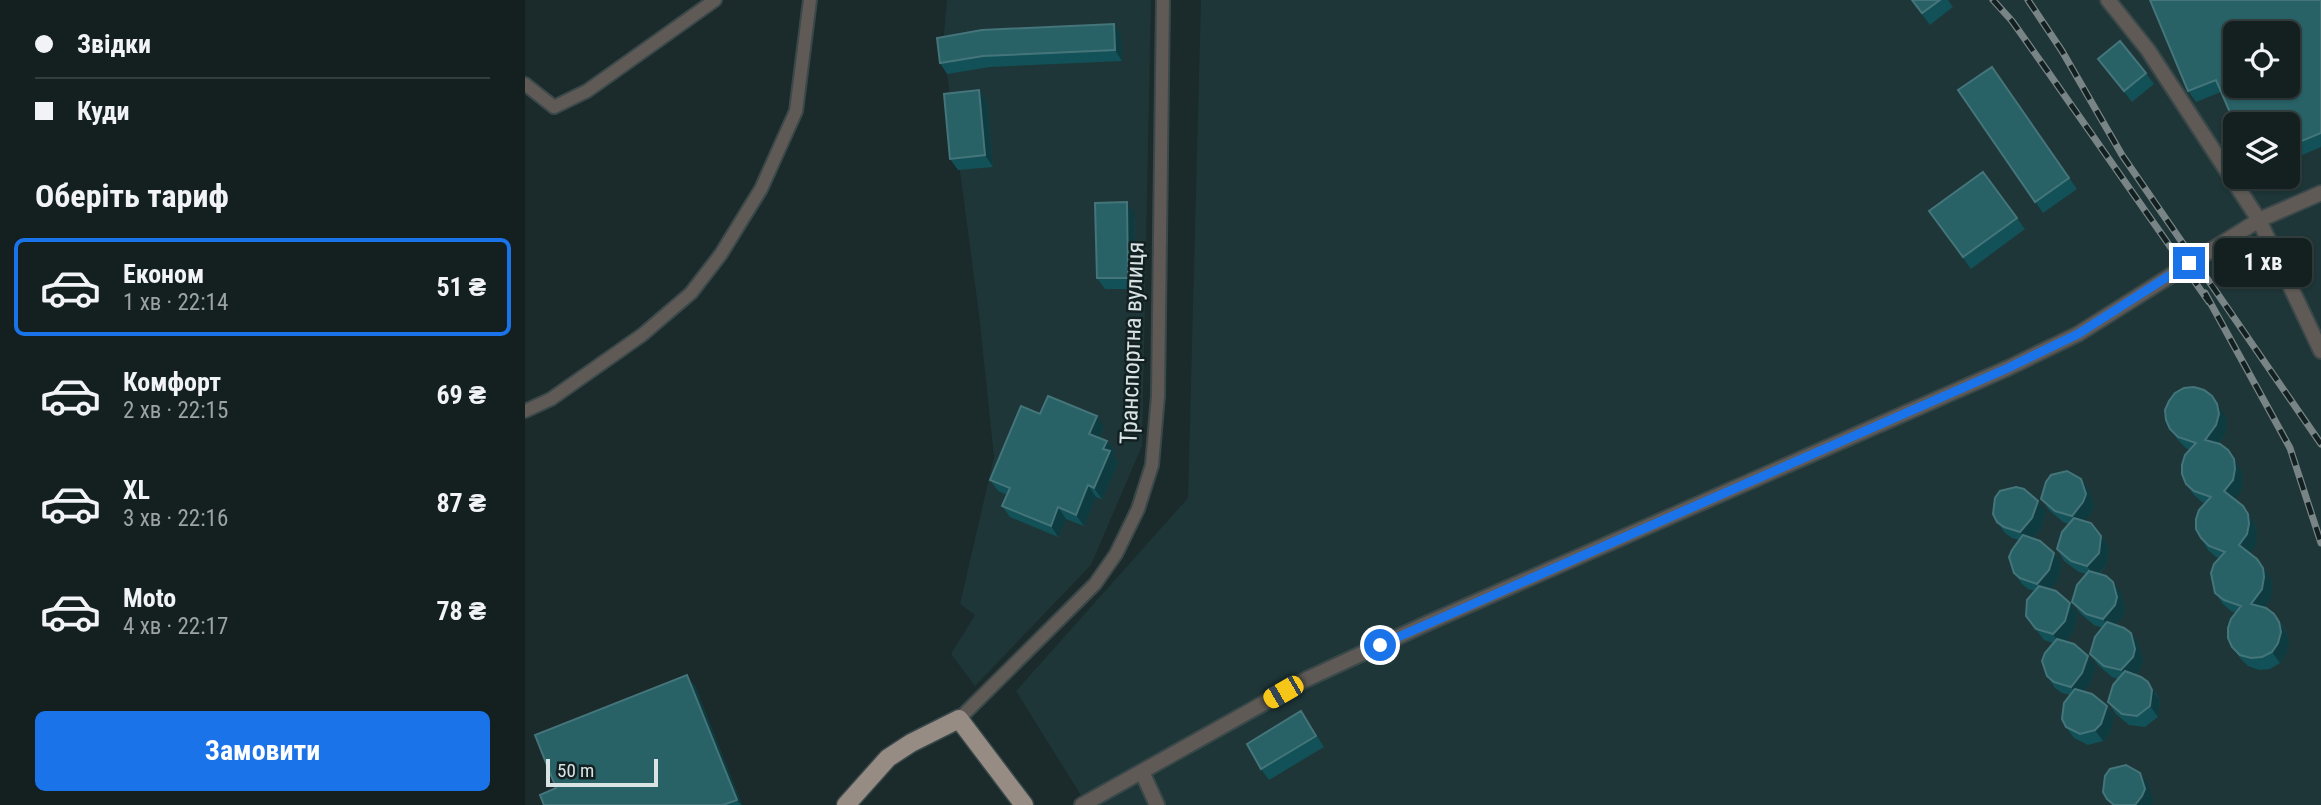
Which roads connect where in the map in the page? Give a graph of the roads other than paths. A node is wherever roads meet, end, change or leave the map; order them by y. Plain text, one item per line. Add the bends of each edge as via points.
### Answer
1 (715, 0) edge
2 (810, 0) edge
3 (1163, 0) edge
4 (2108, 0) edge
5 (525, 85) edge
6 (2321, 193) edge
7 (2259, 220) junction
8 (2321, 351) edge
9 (525, 411) edge
10 (959, 719) junction
11 (1142, 772) junction
12 (846, 805) edge
13 (1024, 805) edge
14 (1082, 805) edge
15 (1157, 805) edge

1 - 5 street via 587,92 554,107
2 - 9 street via 796,111 761,190 720,254 691,293 642,335 551,399
3 - 10 street, Транспортна вулиця via 1158,396 1152,465 1133,520 1095,584
4 - 7 street via 2148,50
6 - 7 street
7 - 8 street
7 - 11 street via 2078,334 1307,679
10 - 12 main road via 888,758
10 - 13 main road
11 - 14 street
11 - 15 street

